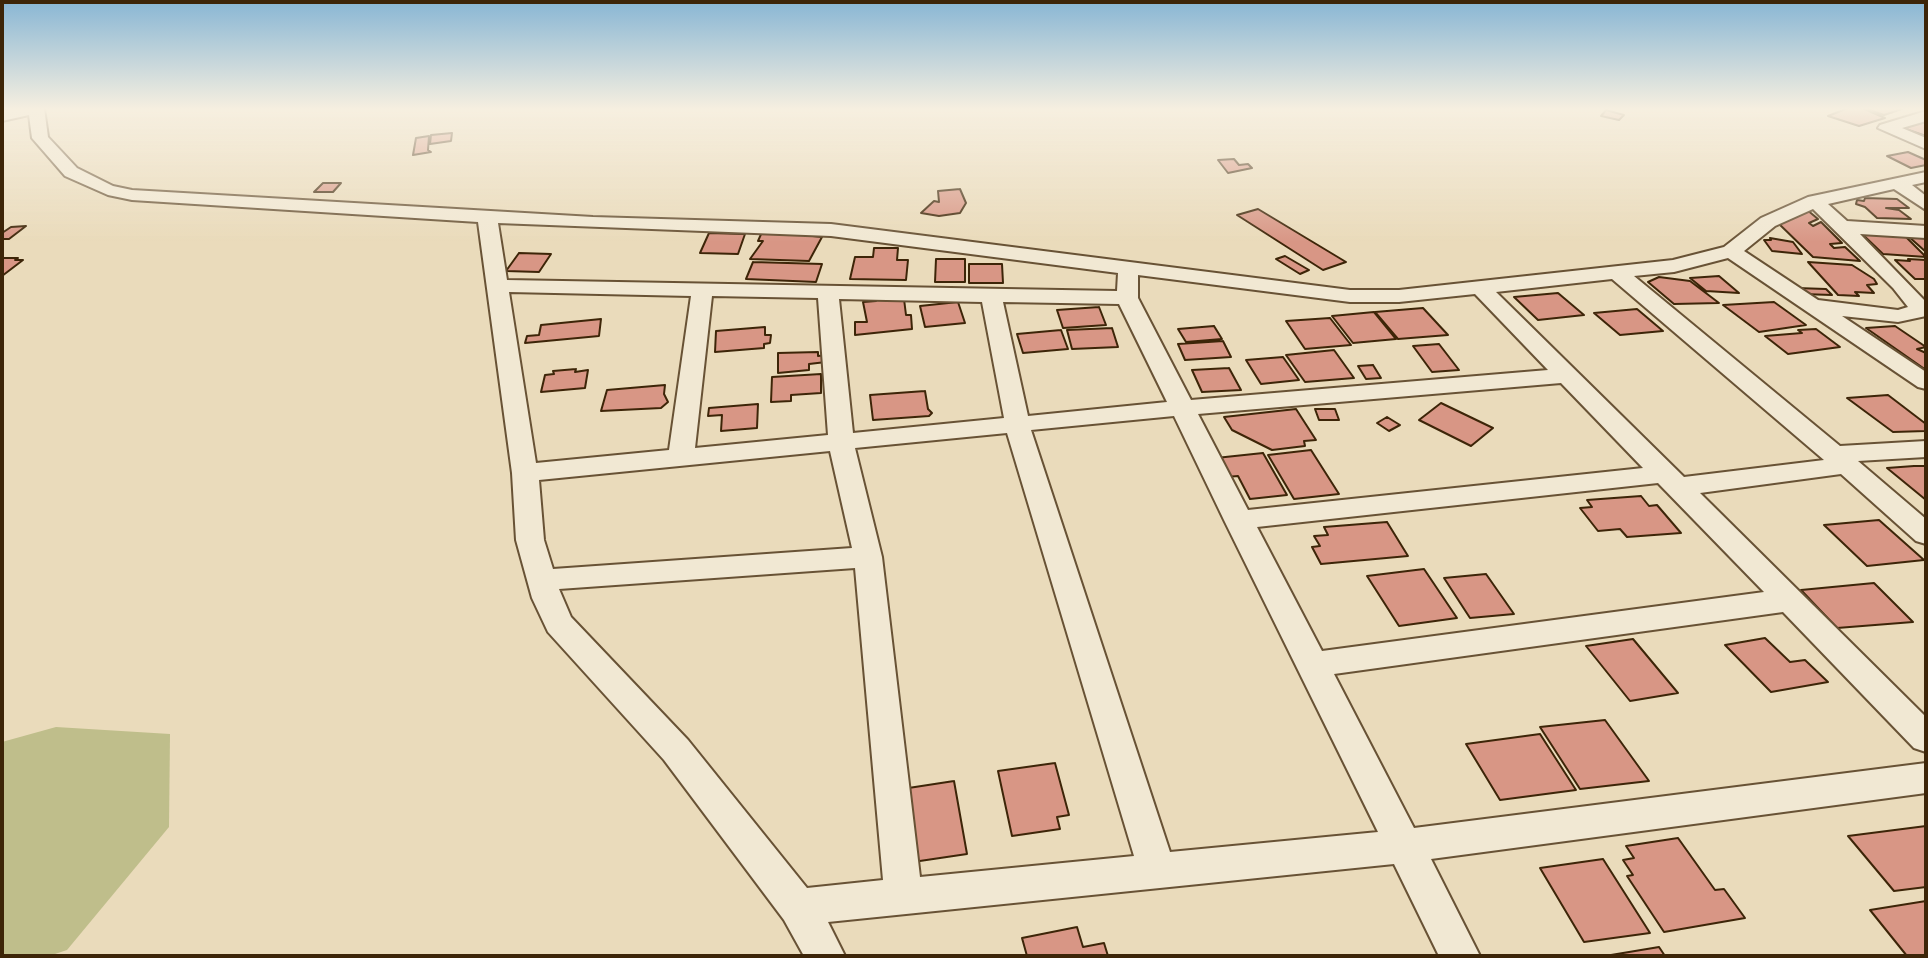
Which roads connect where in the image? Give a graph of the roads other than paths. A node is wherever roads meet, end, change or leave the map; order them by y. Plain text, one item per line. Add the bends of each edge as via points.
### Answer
1 (51, 153) edge
2 (1926, 177) edge
3 (1897, 183) junction
4 (1815, 201) junction
5 (1926, 205) edge
6 (487, 215) junction
7 (1843, 227) junction
8 (1926, 232) edge
9 (1731, 251) junction
10 (1619, 274) junction
11 (1128, 284) junction
12 (497, 286) junction
13 (1481, 288) junction
14 (702, 290) junction
15 (828, 293) junction
16 (990, 295) junction
17 (1816, 306) junction
18 (1919, 320) edge
19 (1569, 375) junction
20 (1926, 382) edge
21 (1181, 408) junction
22 (1017, 424) junction
23 (841, 443) junction
24 (1926, 449) edge
25 (681, 457) junction
26 (1840, 459) junction
27 (525, 473) junction
28 (1672, 480) junction
29 (1238, 520) junction
30 (1926, 534) edge
31 (868, 557) junction
32 (541, 580) junction
33 (1790, 600) junction
34 (1312, 665) junction
35 (1926, 738) edge
36 (1926, 778) edge
37 (1405, 846) junction
38 (1157, 871) junction
39 (903, 896) junction
40 (798, 907) junction
41 (825, 956) edge
42 (1460, 956) edge

1 - 6 street via 71,172 108,190 160,197
2 - 3 street
3 - 4 street
3 - 5 street
4 - 7 street
4 - 9 street via 1768,222
6 - 11 street via 831,230
6 - 12 street
7 - 8 street
7 - 18 street via 1917,301 1922,311
9 - 10 street
9 - 17 street
10 - 13 street
10 - 26 street
11 - 13 street via 1350,296
11 - 16 street
11 - 21 street
12 - 14 street
12 - 27 street
13 - 19 street
14 - 15 street
14 - 25 street
15 - 16 street
15 - 23 street
16 - 22 street
17 - 18 street
17 - 20 street
19 - 21 street
19 - 28 street
21 - 22 street
21 - 29 street
22 - 23 street
22 - 38 street
23 - 25 street
23 - 31 street
24 - 26 street
25 - 27 street
26 - 28 street
26 - 30 street
27 - 32 street via 530,540
28 - 29 street
28 - 33 street
29 - 34 street
31 - 32 street
31 - 39 street
32 - 40 street via 559,624 676,751
33 - 34 street
33 - 35 street
34 - 37 street
36 - 37 street
37 - 38 street
37 - 42 street
38 - 39 street
39 - 40 street
40 - 41 street

